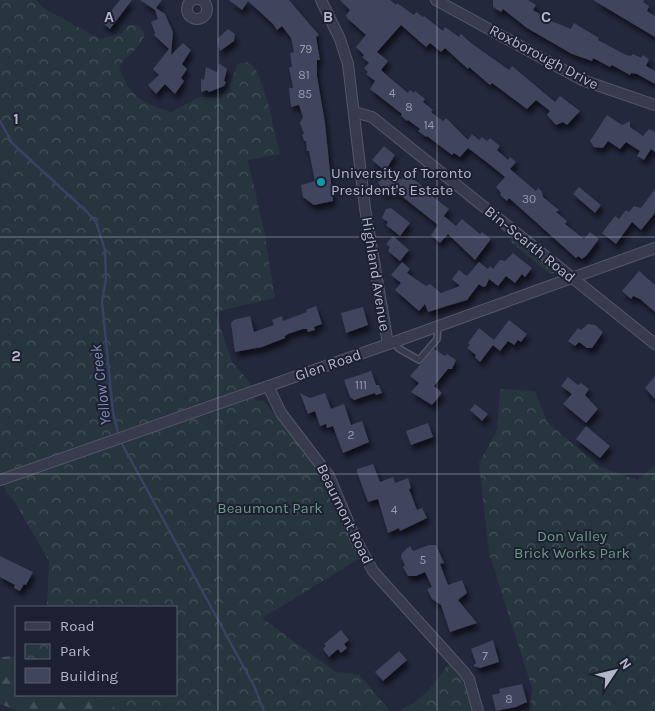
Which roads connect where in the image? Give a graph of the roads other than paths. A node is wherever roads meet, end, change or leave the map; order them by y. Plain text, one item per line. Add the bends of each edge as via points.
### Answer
1 (320, 0) edge
2 (436, 0) edge
3 (655, 106) edge
4 (354, 112) junction
5 (655, 248) edge
6 (573, 278) junction
7 (438, 326) junction
8 (392, 343) junction
9 (655, 344) edge
10 (268, 386) junction
11 (1, 480) edge
12 (478, 711) edge

1 - 4 street, Highland Avenue via 344,51
2 - 3 street, Roxborough Drive via 582,80
4 - 6 street, Bin-Scarth Road via 372,117
4 - 8 street, Highland Avenue via 365,208
5 - 6 street, Glen Road
6 - 7 street, Glen Road
6 - 9 street, Bin-Scarth Road
7 - 8 street, Glen Road
7 - 8 lane via 438,339 419,360
8 - 10 street, Glen Road
10 - 11 street, Glen Road
10 - 12 street, Beaumont Road via 281,413 329,476 373,571 464,672

